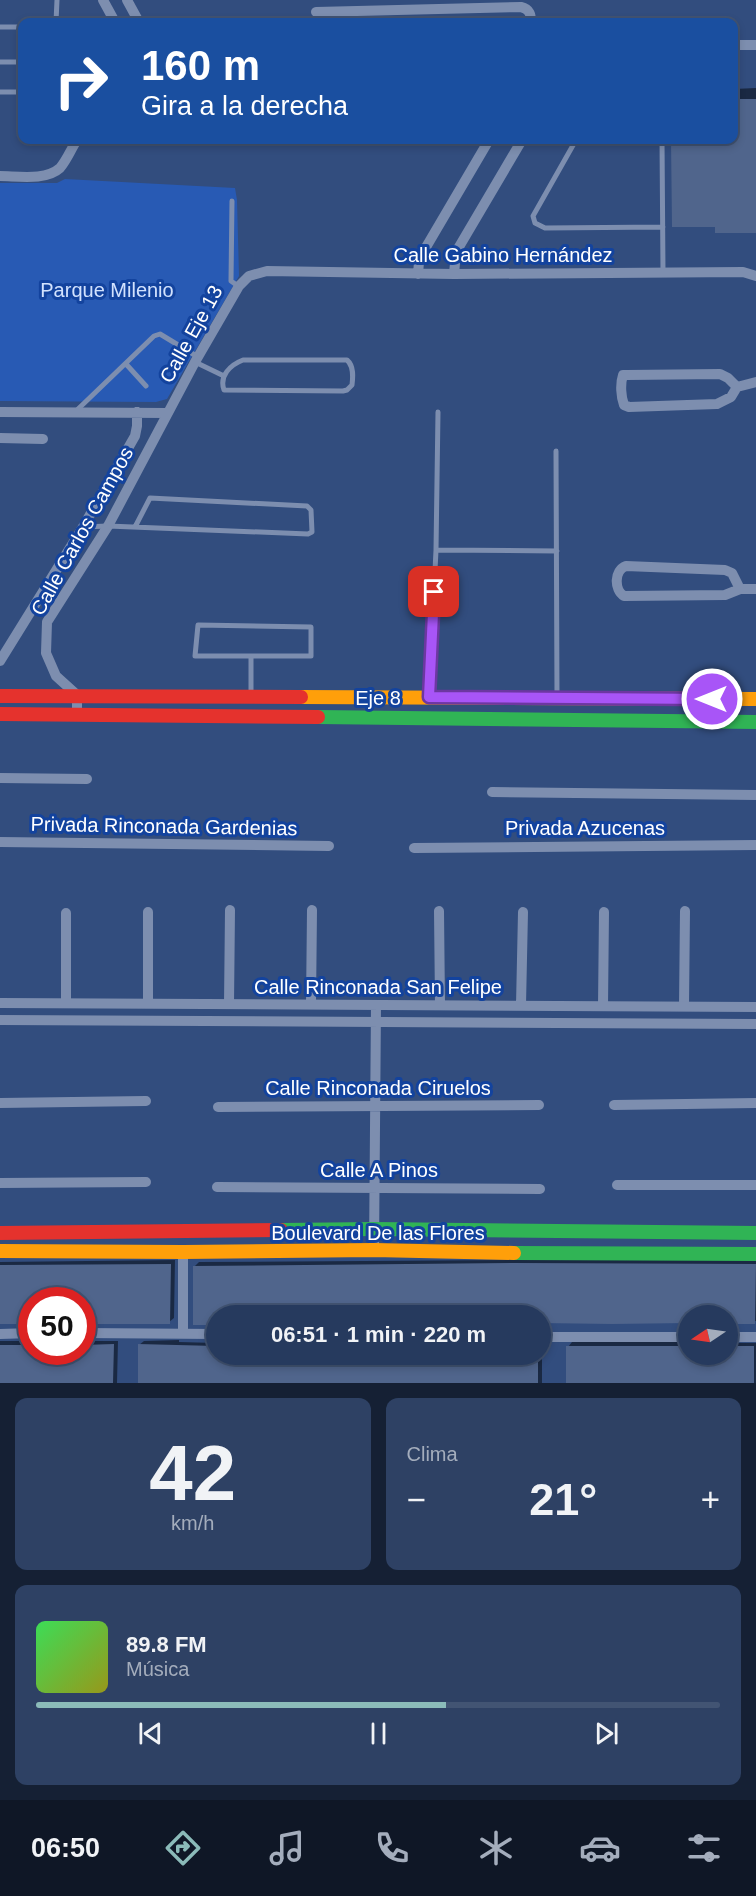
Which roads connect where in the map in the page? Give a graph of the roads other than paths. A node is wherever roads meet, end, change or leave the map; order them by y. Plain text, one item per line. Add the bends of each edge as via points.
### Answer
1 (57, 0) edge
2 (103, 0) edge
3 (127, 0) edge
4 (316, 12) dead end
5 (56, 18) edge
6 (113, 18) edge
7 (137, 18) edge
8 (531, 18) edge
9 (0, 27) edge
10 (18, 27) edge
11 (738, 45) edge
12 (756, 45) edge
13 (0, 62) edge
14 (18, 62) edge
15 (0, 92) edge
16 (18, 92) edge
17 (74, 144) edge
18 (487, 144) edge
19 (520, 144) edge
20 (574, 144) edge
21 (662, 144) edge
22 (0, 176) edge
23 (232, 201) dead end
24 (663, 227) junction
25 (663, 272) junction
26 (418, 274) junction
27 (454, 274) junction
28 (249, 276) joint
29 (756, 276) edge
30 (239, 286) junction
31 (196, 360) junction
32 (126, 364) junction
33 (224, 376) junction
34 (756, 382) edge
35 (146, 386) dead end
36 (737, 387) junction
37 (0, 412) edge
38 (75, 412) junction
39 (137, 412) junction
40 (438, 412) dead end
41 (167, 413) junction
42 (0, 438) edge
43 (43, 439) dead end
44 (556, 451) dead end
45 (108, 526) junction
46 (83, 527) junction
47 (135, 527) junction
48 (436, 550) junction
49 (557, 551) junction
50 (740, 589) junction
51 (756, 589) edge
52 (251, 656) junction
53 (1, 659) edge
54 (77, 695) junction
55 (0, 696) edge
56 (251, 696) junction
57 (429, 697) junction
58 (558, 698) junction
59 (756, 699) edge
60 (0, 714) edge
61 (77, 715) junction
62 (756, 722) edge
63 (0, 778) edge
64 (87, 779) dead end
65 (492, 792) dead end
66 (756, 795) edge
67 (0, 842) edge
68 (756, 845) edge
69 (329, 846) dead end
70 (414, 848) dead end
71 (230, 910) dead end
72 (312, 910) dead end
73 (439, 911) dead end
74 (685, 911) dead end
75 (148, 912) dead end
76 (523, 912) dead end
77 (604, 912) dead end
78 (66, 913) dead end
79 (0, 1003) edge
80 (66, 1003) junction
81 (148, 1004) junction
82 (229, 1004) junction
83 (311, 1004) junction
84 (376, 1005) junction
85 (440, 1005) junction
86 (522, 1005) junction
87 (603, 1006) junction
88 (684, 1006) junction
89 (756, 1007) edge
90 (0, 1020) edge
91 (376, 1022) junction
92 (756, 1024) edge
93 (146, 1101) dead end
94 (0, 1103) edge
95 (756, 1103) edge
96 (614, 1105) dead end
97 (375, 1106) junction
98 (539, 1106) dead end
99 (218, 1107) dead end
100 (146, 1182) dead end
101 (0, 1183) edge
102 (617, 1185) dead end
103 (756, 1185) edge
104 (217, 1187) dead end
105 (375, 1188) junction
106 (540, 1190) dead end
107 (375, 1229) junction
108 (0, 1233) edge
109 (756, 1233) edge
110 (374, 1250) junction
111 (0, 1251) edge
112 (183, 1252) junction
113 (756, 1254) edge
114 (18, 1333) edge
115 (96, 1333) edge
116 (0, 1334) edge
117 (183, 1334) junction
118 (206, 1334) edge
119 (551, 1337) edge
120 (678, 1337) edge
121 (738, 1337) edge
122 (756, 1337) edge

1 - 5 lane
2 - 6 street
3 - 7 street
4 - 8 street via 525,8
9 - 10 lane
11 - 12 street
13 - 14 lane
15 - 16 lane
17 - 22 street via 53,173
18 - 26 street via 422,254
19 - 27 street via 456,252
20 - 24 lane via 532,216 535,223 545,228
21 - 24 lane
23 - 30 lane via 231,280
24 - 25 lane
25 - 27 street, Calle Gabino Hernández
25 - 29 street, Calle Gabino Hernández via 743,272
26 - 27 street, Calle Gabino Hernández
26 - 28 street, Calle Gabino Hernández via 267,271
28 - 30 street, Calle Eje 13
30 - 31 street, Calle Eje 13
31 - 32 lane via 160,334
31 - 33 lane
31 - 41 street, Calle Eje 13
32 - 35 lane
32 - 38 lane
33 - 33 lane via 222,386 228,391 344,391 352,382 350,362 343,360 241,360
34 - 36 street
36 - 36 street via 731,397 717,404 629,407 623,402 621,380 623,375 720,374
37 - 38 street
38 - 39 street
39 - 41 street
39 - 46 street, Calle Carlos Campos via 135,436
40 - 48 lane
41 - 45 street, Calle Carlos Campos
42 - 43 street
44 - 49 lane
45 - 46 lane
45 - 47 lane
45 - 54 street, Calle Carlos Campos via 47,622 46,653 56,676
46 - 53 street, Calle Carlos Campos
47 - 47 lane via 308,534 312,532 311,510 307,506 150,498
48 - 49 lane
48 - 57 lane
49 - 58 lane
50 - 50 street via 725,595 624,596 617,590 618,573 626,566 725,570 732,573
50 - 51 street
52 - 52 lane via 311,656 311,627 198,625 195,656
52 - 56 lane
54 - 55 main road, Eje 8
54 - 56 main road, Eje 8
54 - 61 street
56 - 57 main road, Eje 8
57 - 58 main road, Eje 8
58 - 59 main road, Eje 8
60 - 61 main road, Eje 8
61 - 62 main road, Eje 8
63 - 64 street
65 - 66 street
67 - 69 street, Privada Rinconada Gardenias
68 - 70 street, Privada Azucenas
71 - 82 street
72 - 83 street
73 - 85 street
74 - 88 street
75 - 81 street
76 - 86 street
77 - 87 street
78 - 80 street
79 - 80 street, Calle Rinconada San Felipe
80 - 81 street, Calle Rinconada San Felipe
81 - 82 street, Calle Rinconada San Felipe
82 - 83 street, Calle Rinconada San Felipe
83 - 84 street, Calle Rinconada San Felipe
84 - 85 street, Calle Rinconada San Felipe
84 - 91 street
85 - 86 street, Calle Rinconada San Felipe
86 - 87 street, Calle Rinconada San Felipe
87 - 88 street, Calle Rinconada San Felipe
88 - 89 street, Calle Rinconada San Felipe
90 - 91 street, Calle Rinconada San Felipe
91 - 92 street, Calle Rinconada San Felipe
91 - 97 street
93 - 94 street
95 - 96 street
97 - 98 street, Calle Rinconada Ciruelos
97 - 99 street, Calle Rinconada Ciruelos
97 - 105 street
100 - 101 street
102 - 103 street
104 - 105 street, Calle A Pinos
105 - 106 street, Calle A Pinos
105 - 107 street
107 - 108 main road, Boulevard De las Flores
107 - 109 main road, Boulevard De las Flores
107 - 110 street
110 - 112 main road, Boulevard De las Flores
110 - 113 main road, Boulevard De las Flores
111 - 112 main road, Boulevard De las Flores
112 - 117 street
114 - 116 street
115 - 117 street
117 - 118 street
119 - 120 street
121 - 122 street

